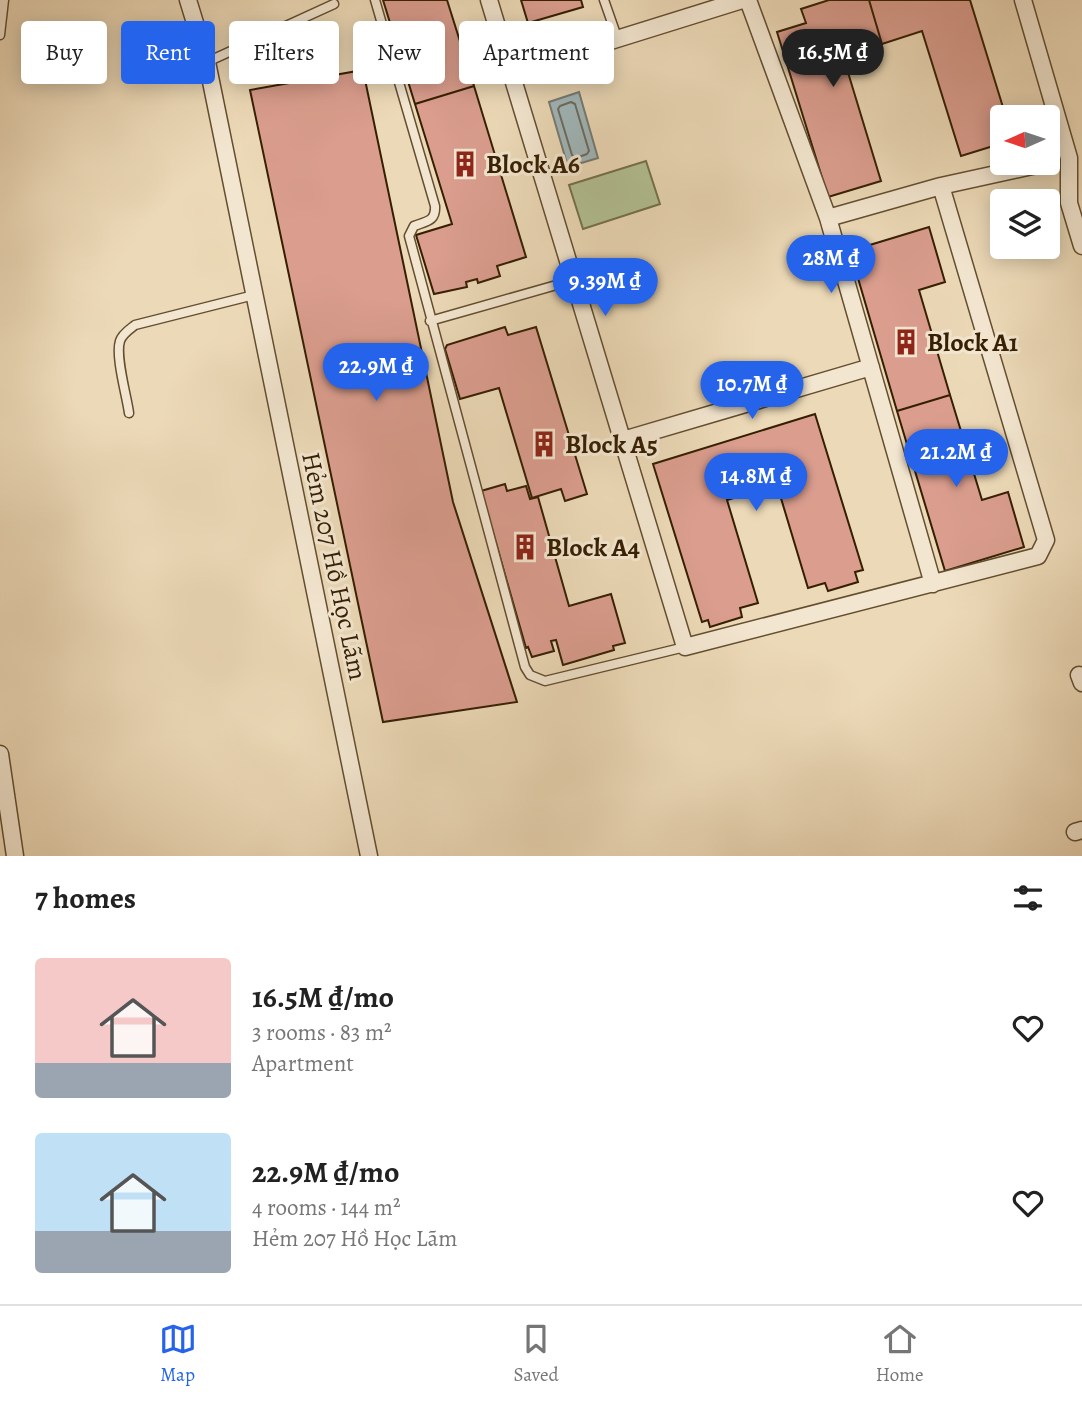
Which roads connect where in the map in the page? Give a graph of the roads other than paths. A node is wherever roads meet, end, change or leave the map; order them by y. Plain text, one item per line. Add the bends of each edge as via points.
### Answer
1 (4, 0) edge
2 (188, 0) edge
3 (376, 0) edge
4 (489, 0) edge
5 (604, 0) edge
6 (745, 0) edge
7 (1023, 0) edge
8 (334, 4) dead end
9 (194, 21) edge
10 (495, 21) edge
11 (0, 35) edge
12 (617, 37) junction
13 (614, 38) edge
14 (215, 58) edge
15 (211, 84) edge
16 (515, 84) edge
17 (1069, 158) junction
18 (1060, 160) edge
19 (990, 175) edge
20 (940, 186) junction
21 (828, 218) junction
22 (1082, 246) edge
23 (574, 280) junction
24 (254, 295) junction
25 (430, 321) junction
26 (871, 367) junction
27 (129, 413) dead end
28 (623, 440) junction
29 (933, 584) junction
30 (685, 646) junction
31 (0, 754) edge
32 (15, 856) edge
33 (369, 856) edge

1 - 11 lane
2 - 9 street, Hẻm 207 Hồ Học Lãm
3 - 25 lane via 435,206 432,219 414,226 409,236
4 - 10 street
5 - 12 lane
6 - 12 street
6 - 21 street
7 - 17 street
8 - 14 lane
12 - 13 street
15 - 24 street, Hẻm 207 Hồ Học Lãm
16 - 23 street
17 - 18 street
17 - 22 street via 1069,202
19 - 20 street
20 - 21 street
20 - 29 street via 1046,540 1038,556
21 - 26 street
23 - 25 lane
23 - 28 street
24 - 27 lane via 135,325 126,332 120,353
24 - 33 street, Hẻm 207 Hồ Học Lãm
25 - 30 lane via 530,676 545,681
26 - 28 street
26 - 29 street
28 - 30 street
29 - 30 street
31 - 32 street

